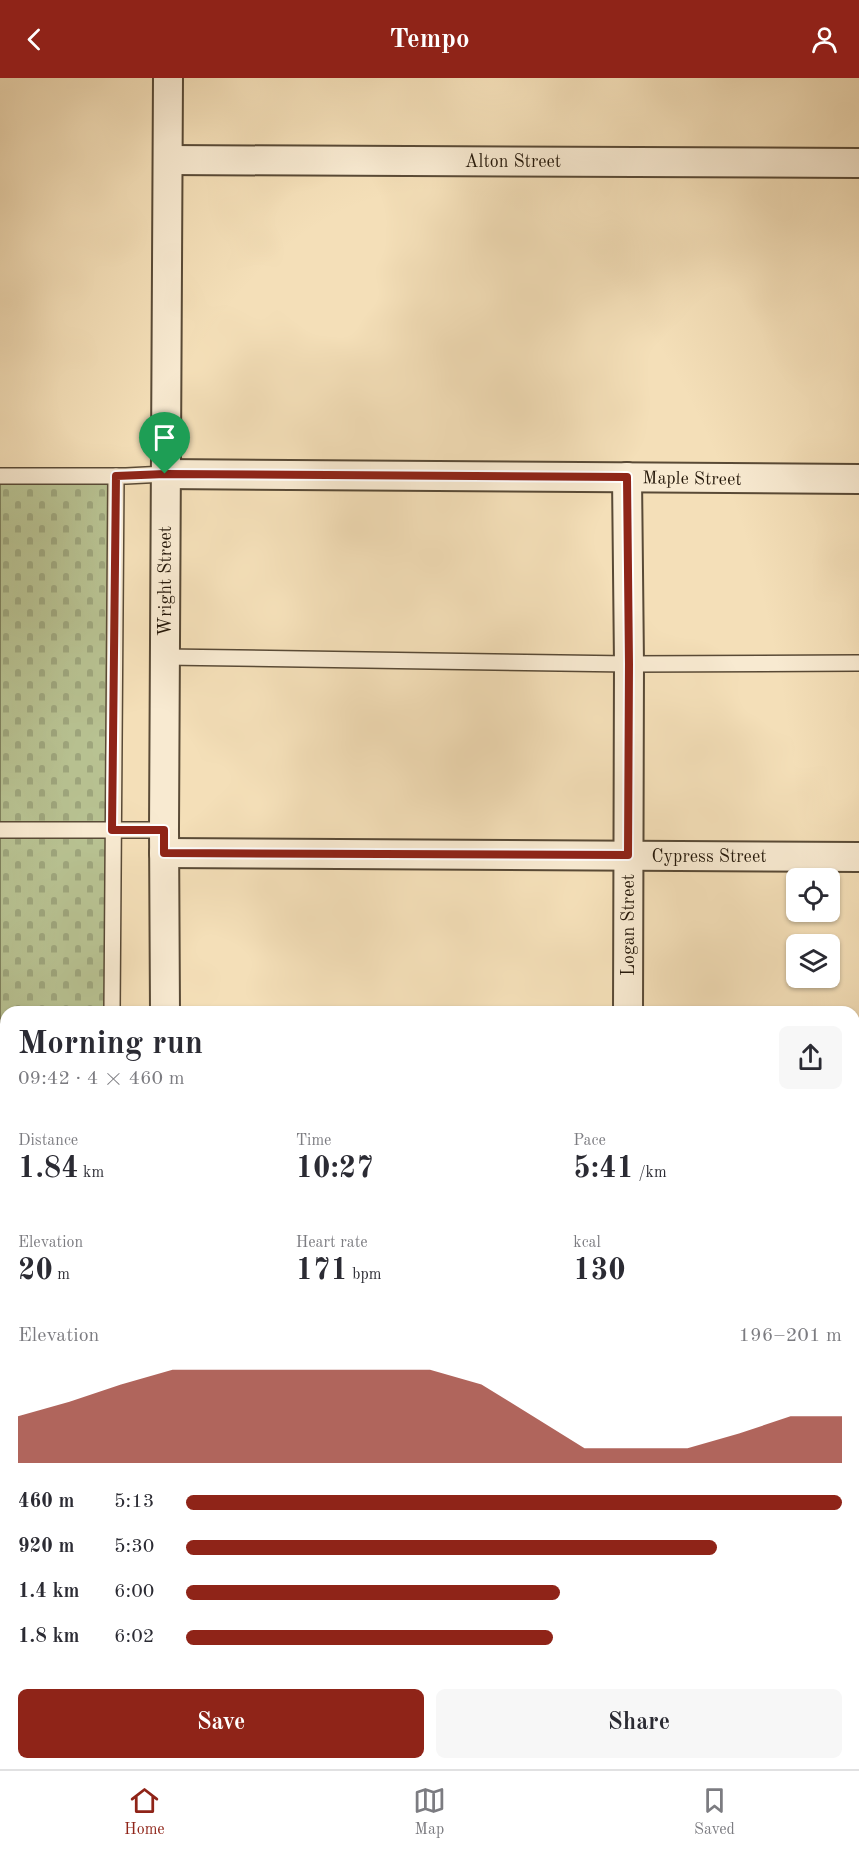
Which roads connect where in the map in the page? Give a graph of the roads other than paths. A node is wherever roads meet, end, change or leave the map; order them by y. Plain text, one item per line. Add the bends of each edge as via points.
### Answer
1 (168, 78) edge
2 (168, 160) junction
3 (859, 163) edge
4 (165, 474) junction
5 (0, 476) edge
6 (116, 476) junction
7 (627, 477) junction
8 (859, 479) edge
9 (165, 657) junction
10 (859, 663) edge
11 (629, 664) junction
12 (0, 830) edge
13 (112, 830) junction
14 (164, 841) junction
15 (628, 855) junction
16 (859, 857) edge
17 (112, 1006) edge
18 (165, 1006) edge
19 (628, 1006) edge

1 - 2 street, Wright Street
2 - 3 street, Alton Street
2 - 4 street, Wright Street
4 - 6 lane
4 - 7 street, Maple Street
4 - 9 street, Wright Street
5 - 6 lane
6 - 13 lane
7 - 8 street, Maple Street
7 - 11 street, Logan Street
9 - 11 lane
9 - 14 street, Wright Street
10 - 11 lane
11 - 15 street, Logan Street
12 - 13 lane
13 - 14 lane
13 - 17 lane
14 - 15 street, Cypress Street
14 - 18 street, Wright Street
15 - 16 street, Cypress Street
15 - 19 street, Logan Street

